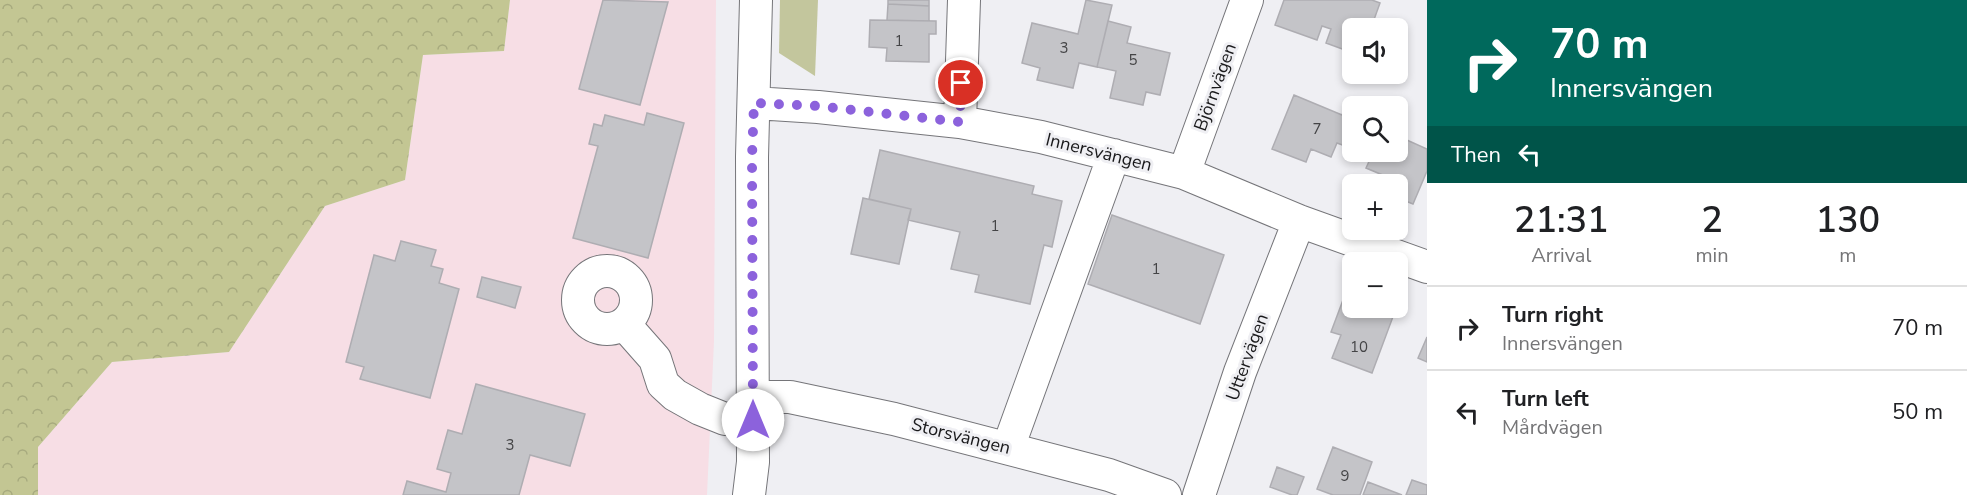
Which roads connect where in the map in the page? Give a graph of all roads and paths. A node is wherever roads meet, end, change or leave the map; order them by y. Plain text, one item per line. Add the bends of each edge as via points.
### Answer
1 (756, 0) edge
2 (964, 0) edge
3 (1246, 0) edge
4 (754, 103) junction
5 (960, 122) junction
6 (1114, 155) junction
7 (1184, 173) junction
8 (1299, 221) junction
9 (1427, 267) edge
10 (625, 325) dead end
11 (753, 409) junction
12 (1008, 448) junction
13 (749, 495) edge
14 (1165, 495) edge
15 (1199, 495) edge

1 - 4 street
2 - 5 street
3 - 7 street, Björnvägen
4 - 5 street, Innersvängen
4 - 11 street
5 - 6 street, Innersvängen
6 - 7 street, Innersvängen
6 - 12 street
7 - 8 street, Innersvängen
8 - 9 street, Innersvängen
8 - 15 street, Uttervägen via 1240,372
10 - 11 street, Storsvängen via 655,359 663,384 675,395 725,419
11 - 12 street, Storsvängen via 790,397
11 - 13 street
12 - 14 street, Storsvängen via 1109,475

